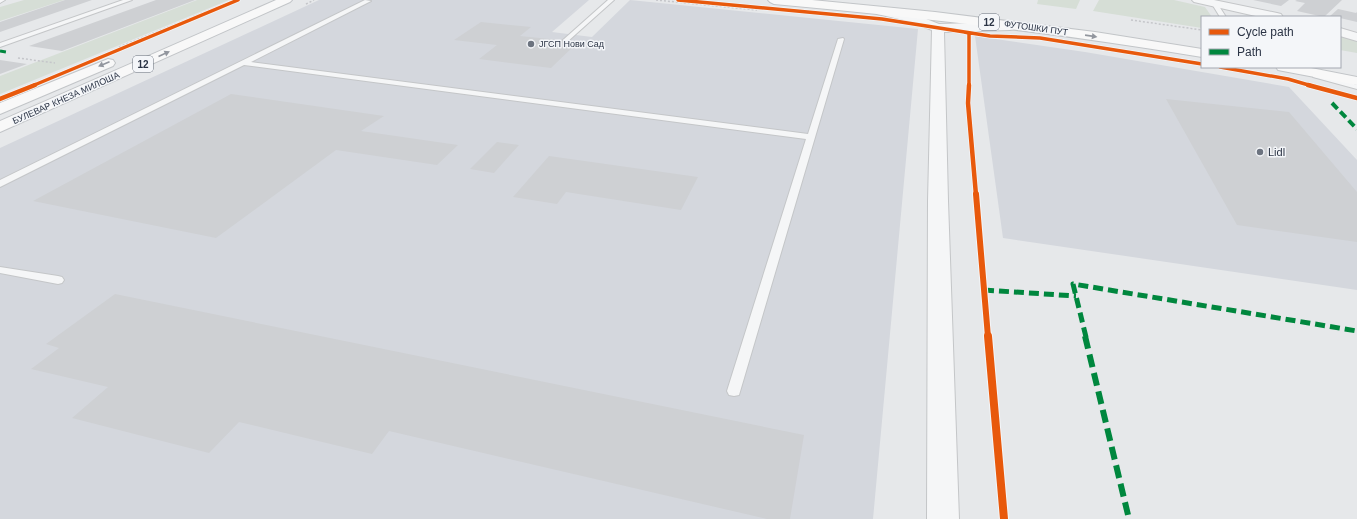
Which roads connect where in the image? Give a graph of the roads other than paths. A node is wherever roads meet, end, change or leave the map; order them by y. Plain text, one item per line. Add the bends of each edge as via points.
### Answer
1 (129, 0) edge
2 (256, 0) edge
3 (286, 0) edge
4 (611, 0) edge
5 (774, 0) edge
6 (1198, 0) edge
7 (368, 1) edge
8 (1215, 4) junction
9 (874, 5) edge
10 (1221, 16) edge
11 (1272, 16) edge
12 (1022, 26) junction
13 (938, 28) junction
14 (842, 39) dead end
15 (565, 41) dead end
16 (1201, 43) edge
17 (0, 45) edge
18 (1201, 53) edge
19 (244, 63) junction
20 (1288, 68) edge
21 (1341, 68) edge
22 (1298, 70) junction
23 (1357, 71) edge
24 (1357, 82) edge
25 (1357, 87) edge
26 (0, 109) edge
27 (0, 127) edge
28 (812, 137) junction
29 (0, 184) edge
30 (0, 270) edge
31 (58, 280) dead end
32 (734, 391) dead end
33 (942, 519) edge

1 - 17 lane
2 -> 26 main road, БУЛЕВАР КНЕЗА МИЛОША / 12
27 -> 3 main road, БУЛЕВАР КНЕЗА МИЛОША / 12
4 - 15 lane
5 - 9 main road, ФУТОШКИ ПУТ / 12
6 - 8 street
7 - 19 lane
8 - 10 lane
8 - 11 street
9 - 12 main road, ФУТОШКИ ПУТ / 12
9 - 13 street
9 - 16 main road, ФУТОШКИ ПУТ / 12 via 994,12
12 - 13 street
12 -> 18 main road, ФУТОШКИ ПУТ / 12
13 - 33 street
14 - 28 lane
19 - 28 lane
19 - 29 lane
20 - 22 main road
21 - 23 main road
22 - 24 main road
22 - 25 lane
28 - 32 lane
30 - 31 lane

